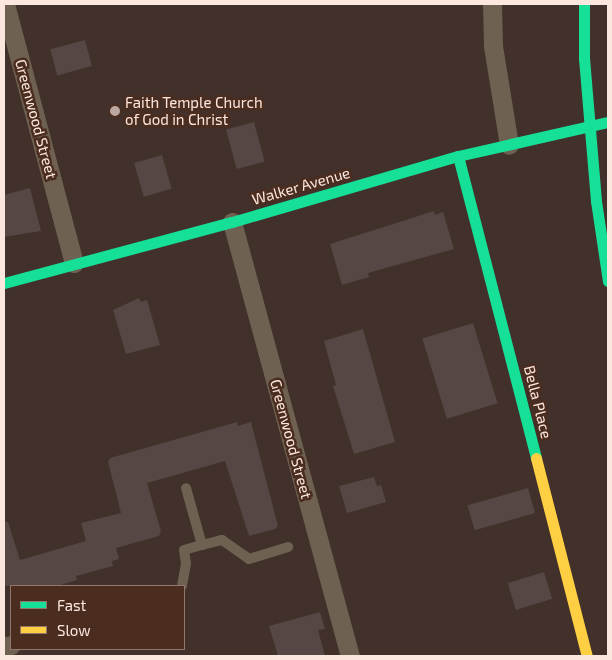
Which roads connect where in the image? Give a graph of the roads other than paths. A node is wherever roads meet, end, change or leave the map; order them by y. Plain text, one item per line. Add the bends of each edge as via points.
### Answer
1 (5, 4) edge
2 (492, 4) edge
3 (584, 4) edge
4 (608, 122) edge
5 (509, 145) junction
6 (458, 156) junction
7 (232, 222) junction
8 (74, 263) junction
9 (608, 281) edge
10 (4, 283) edge
11 (186, 488) dead end
12 (202, 545) junction
13 (288, 547) dead end
14 (182, 585) edge
15 (350, 656) edge
16 (587, 656) edge

1 - 8 street, Greenwood Street
2 - 5 street via 493,46
3 - 9 main road, bridge via 584,58 596,201
4 - 5 main road, Walker Avenue
5 - 6 main road, Walker Avenue
6 - 7 main road, Walker Avenue
6 - 16 main road, Bella Place
7 - 8 main road, Walker Avenue
7 - 15 street, Greenwood Street
8 - 10 main road, Walker Avenue
11 - 12 lane
12 - 13 lane via 222,540 249,559
12 - 14 lane via 184,550 186,562

